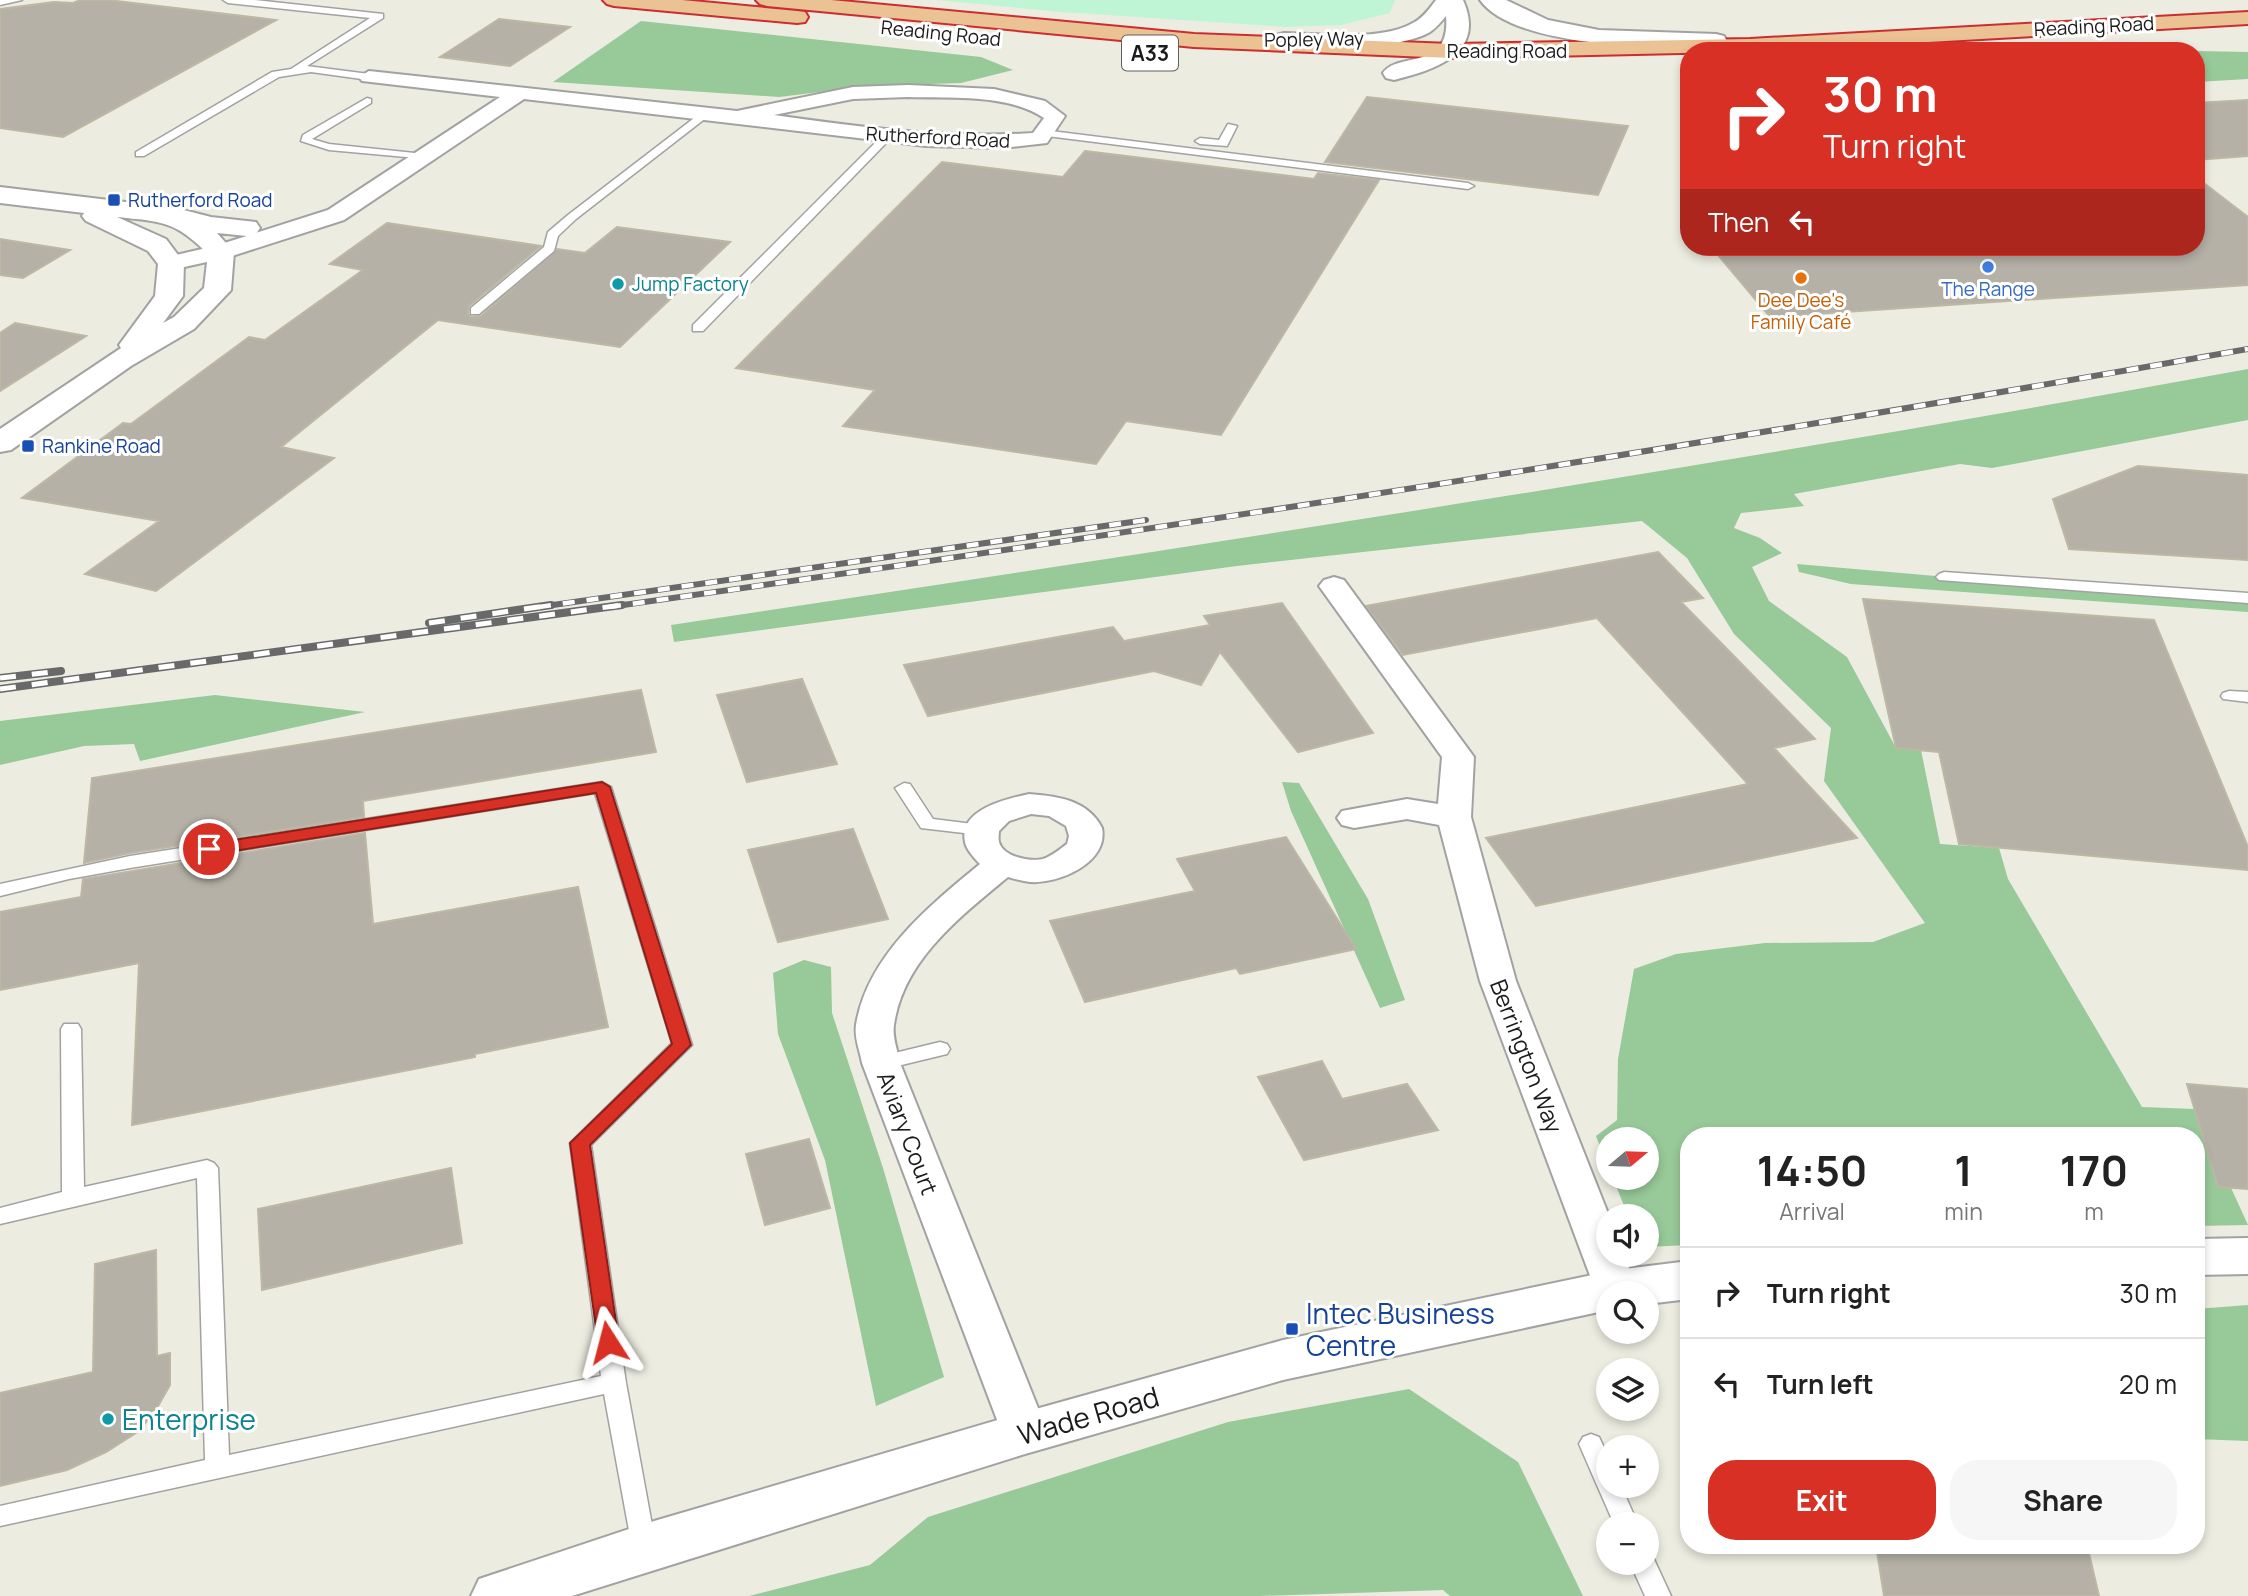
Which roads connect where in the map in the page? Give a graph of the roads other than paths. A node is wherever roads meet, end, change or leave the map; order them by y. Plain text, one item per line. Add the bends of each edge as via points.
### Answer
1 (17, 0) edge
2 (228, 0) edge
3 (614, 0) edge
4 (767, 0) edge
5 (1449, 0) edge
6 (1491, 0) edge
7 (0, 2) edge
8 (2248, 18) edge
9 (1416, 30) junction
10 (2248, 38) edge
11 (1167, 39) junction
12 (1797, 42) joint
13 (2184, 42) edge
14 (1680, 47) edge
15 (1449, 62) junction
16 (1680, 62) edge
17 (296, 69) junction
18 (1394, 73) joint
19 (369, 77) joint
20 (520, 93) junction
21 (366, 101) dead end
22 (803, 103) junction
23 (706, 114) junction
24 (736, 117) junction
25 (801, 125) junction
26 (1232, 126) dead end
27 (1047, 127) junction
28 (888, 136) junction
29 (140, 154) dead end
30 (424, 157) junction
31 (1468, 186) dead end
32 (0, 195) edge
33 (68, 204) junction
34 (176, 216) junction
35 (253, 234) junction
36 (215, 251) junction
37 (164, 254) junction
38 (475, 311) dead end
39 (698, 328) dead end
40 (121, 360) junction
41 (0, 443) edge
42 (1944, 578) dead end
43 (1334, 586) dead end
44 (2248, 598) edge
45 (2229, 696) dead end
46 (2248, 697) edge
47 (904, 788) dead end
48 (1454, 817) junction
49 (1354, 818) dead end
50 (981, 830) junction
51 (1001, 865) junction
52 (0, 890) edge
53 (71, 1029) dead end
54 (940, 1049) dead end
55 (881, 1063) junction
56 (72, 1197) junction
57 (0, 1216) edge
58 (2248, 1256) edge
59 (2205, 1257) edge
60 (1613, 1281) edge
61 (1680, 1281) edge
62 (1659, 1284) edge
63 (1596, 1293) edge
64 (614, 1383) junction
65 (1025, 1433) junction
66 (1591, 1444) dead end
67 (1596, 1455) edge
68 (217, 1467) junction
69 (0, 1516) edge
70 (644, 1548) junction
71 (1648, 1575) edge
72 (499, 1596) edge
73 (1658, 1596) edge

1 - 7 lane
2 - 17 lane via 380,16
3 - 18 highway, Reading Road / A33 via 1074,47
4 - 11 highway, Reading Road / A33
5 - 9 street
5 - 15 street via 1455,5 1459,32
6 - 12 street via 1522,18 1582,34 1674,41
8 - 12 highway, Reading Road / A33
9 - 11 street, Popley Way via 1367,39
9 - 15 highway, A33
10 - 13 highway, Reading Road
11 - 15 highway, Reading Road / A33
14 - 15 highway, Reading Road / A33
15 - 16 highway, A33
15 - 18 street
17 - 19 lane
17 - 29 lane via 276,74
19 - 20 street, Rutherford Road
20 - 23 street, Rutherford Road
20 - 30 street
21 - 30 lane via 306,141
22 - 24 street, Rutherford Road
22 - 25 street
22 - 27 street, Rutherford Road via 853,93 994,95 1038,105 1055,116
23 - 24 street, Rutherford Road
23 - 38 lane via 572,217 552,235 550,248
24 - 25 street, Rutherford Road
25 - 28 street, Rutherford Road
26 - 27 lane via 1223,144
27 - 28 street, Rutherford Road via 1040,139 1000,143
27 - 31 lane
28 - 39 lane
30 - 35 street via 336,215
32 - 33 street
33 - 34 street
33 - 37 street via 129,230
34 - 35 street
34 - 36 street
35 - 36 street
35 - 36 street via 236,252
36 - 37 street
36 - 40 street via 217,290 184,323
37 - 40 street via 169,296
40 - 41 street
42 - 44 lane
43 - 48 street, Berrington Way via 1458,757
45 - 46 lane
47 - 50 lane via 927,824
48 - 49 street via 1407,809
48 - 60 street, Berrington Way via 1498,981
50 - 51 street via 979,841 988,856
50 - 51 street via 990,818 1029,804 1069,812 1085,828 1084,847 1070,861 1034,871
51 - 55 street, Aviary Court via 933,922 891,976 875,1028
52 - 64 lane via 130,862 602,787 682,1045 580,1143
53 - 56 lane
54 - 55 lane
55 - 65 street, Aviary Court
56 - 57 lane
56 - 68 lane via 206,1168
58 - 59 street
61 - 62 street, Wade Road
63 - 65 street, Wade Road via 1283,1360
64 - 68 lane
64 - 70 lane
65 - 70 street, Wade Road
66 - 67 lane
68 - 69 lane
70 - 72 street, Wade Road
71 - 73 lane

